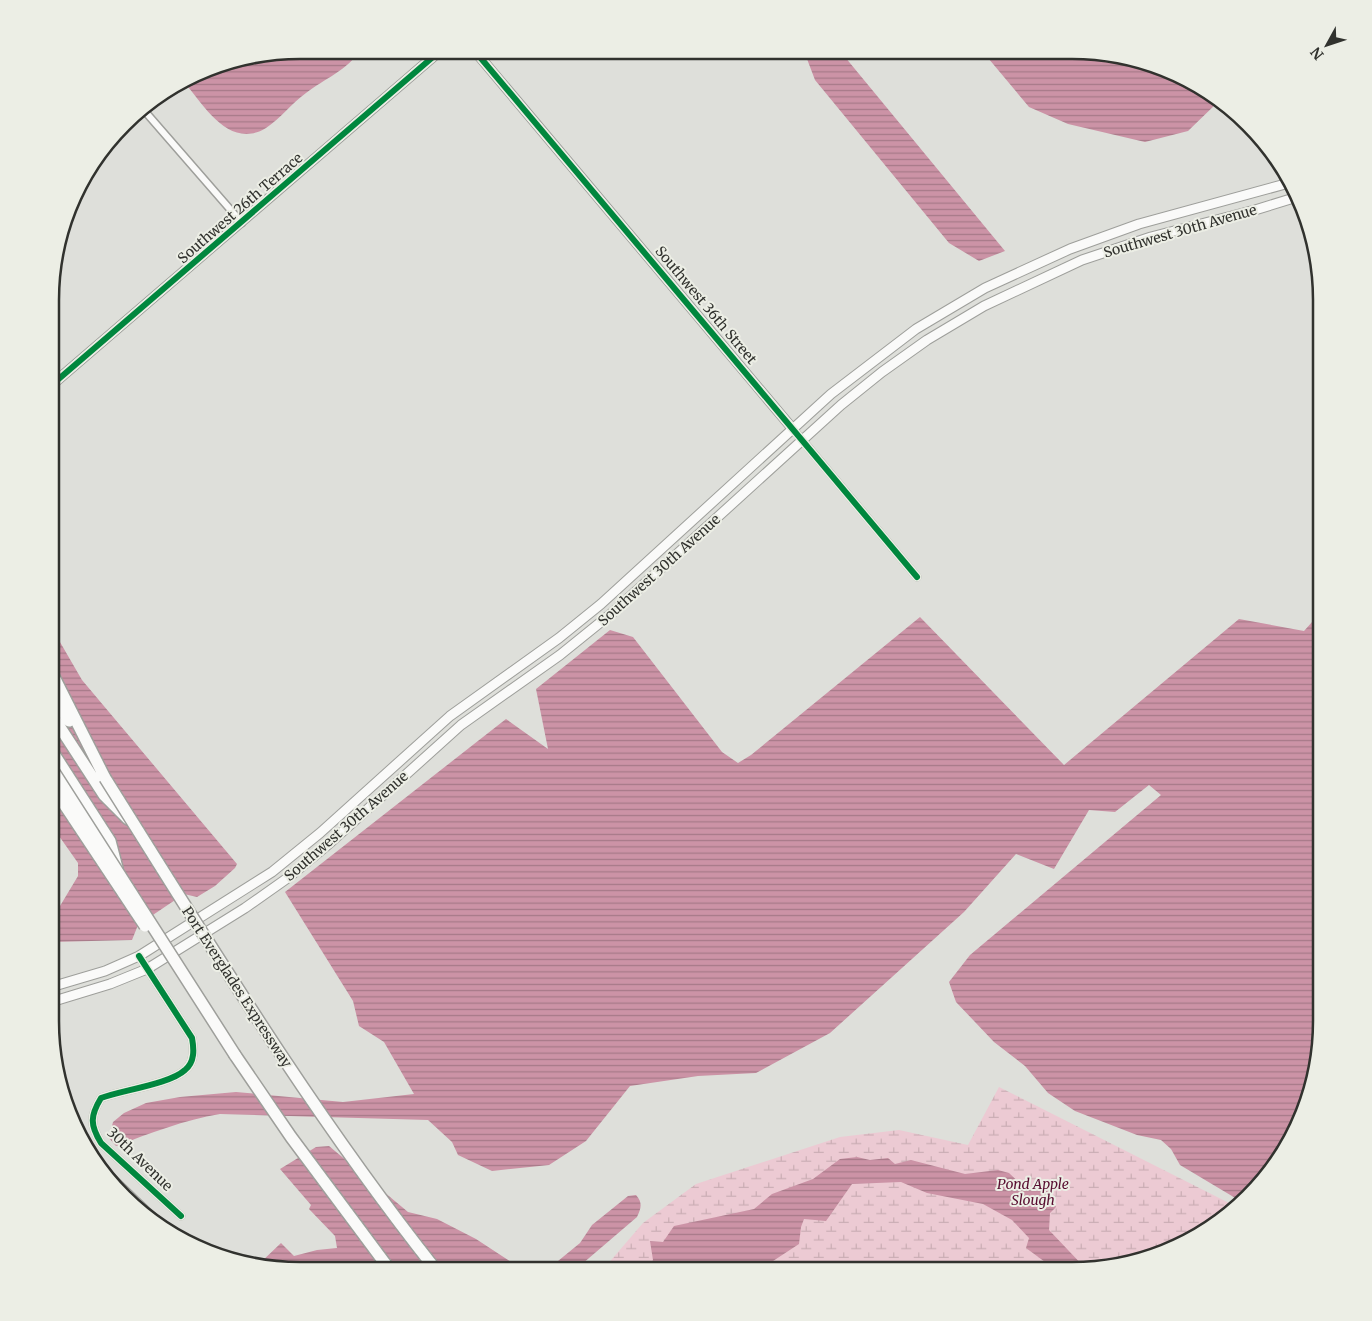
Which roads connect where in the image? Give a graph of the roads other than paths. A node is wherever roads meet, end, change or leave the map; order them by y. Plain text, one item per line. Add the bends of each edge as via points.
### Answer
1 (431, 59) edge
2 (482, 59) edge
3 (147, 113) edge
4 (1284, 185) edge
5 (1291, 199) edge
6 (242, 223) junction
7 (59, 379) edge
8 (792, 428) junction
9 (802, 440) junction
10 (638, 571) junction
11 (917, 577) dead end
12 (647, 581) junction
13 (59, 687) edge
14 (59, 705) edge
15 (59, 726) edge
16 (59, 762) edge
17 (105, 778) junction
18 (59, 780) edge
19 (59, 797) edge
20 (134, 825) junction
21 (117, 868) junction
22 (139, 956) junction
23 (147, 969) junction
24 (59, 984) edge
25 (59, 1000) edge
26 (235, 1055) junction
27 (181, 1216) dead end
28 (384, 1262) edge
29 (430, 1262) edge

1 - 6 main road, Southwest 26th Terrace
2 - 8 main road, Southwest 36th Street
3 - 6 street
4 - 8 main road, Southwest 30th Avenue via 1139,224 1086,242 1008,276 944,311 894,344
5 - 9 main road, Southwest 30th Avenue via 1151,237 1082,260 1033,282 965,317 906,354
6 - 7 main road, Southwest 26th Terrace
8 - 9 street, Southwest 36th Street
8 - 10 main road, Southwest 30th Avenue
9 - 11 street, Southwest 36th Street
9 - 12 main road, Southwest 30th Avenue
10 - 12 main road
10 - 22 main road, Southwest 30th Avenue via 566,632 436,728 299,851 256,884
12 - 23 main road, Southwest 30th Avenue via 570,647 440,743 310,860 245,908
13 - 17 highway
14 - 17 highway, Port Everglades Expressway
15 - 20 highway, bridge via 104,795
16 - 21 highway via 110,841
17 - 20 highway, Port Everglades Expressway, bridge
18 - 21 highway, bridge
19 - 26 highway, bridge
20 - 29 highway, Port Everglades Expressway, bridge via 318,1111 388,1210
21 - 26 highway, bridge
22 - 23 street, 30th Avenue
22 - 24 main road, Southwest 30th Avenue via 105,971
23 - 25 main road, Southwest 30th Avenue
23 - 27 street, 30th Avenue via 192,1038 195,1052 186,1070 171,1078 101,1098 94,1110 93,1128 101,1143
26 - 28 highway

